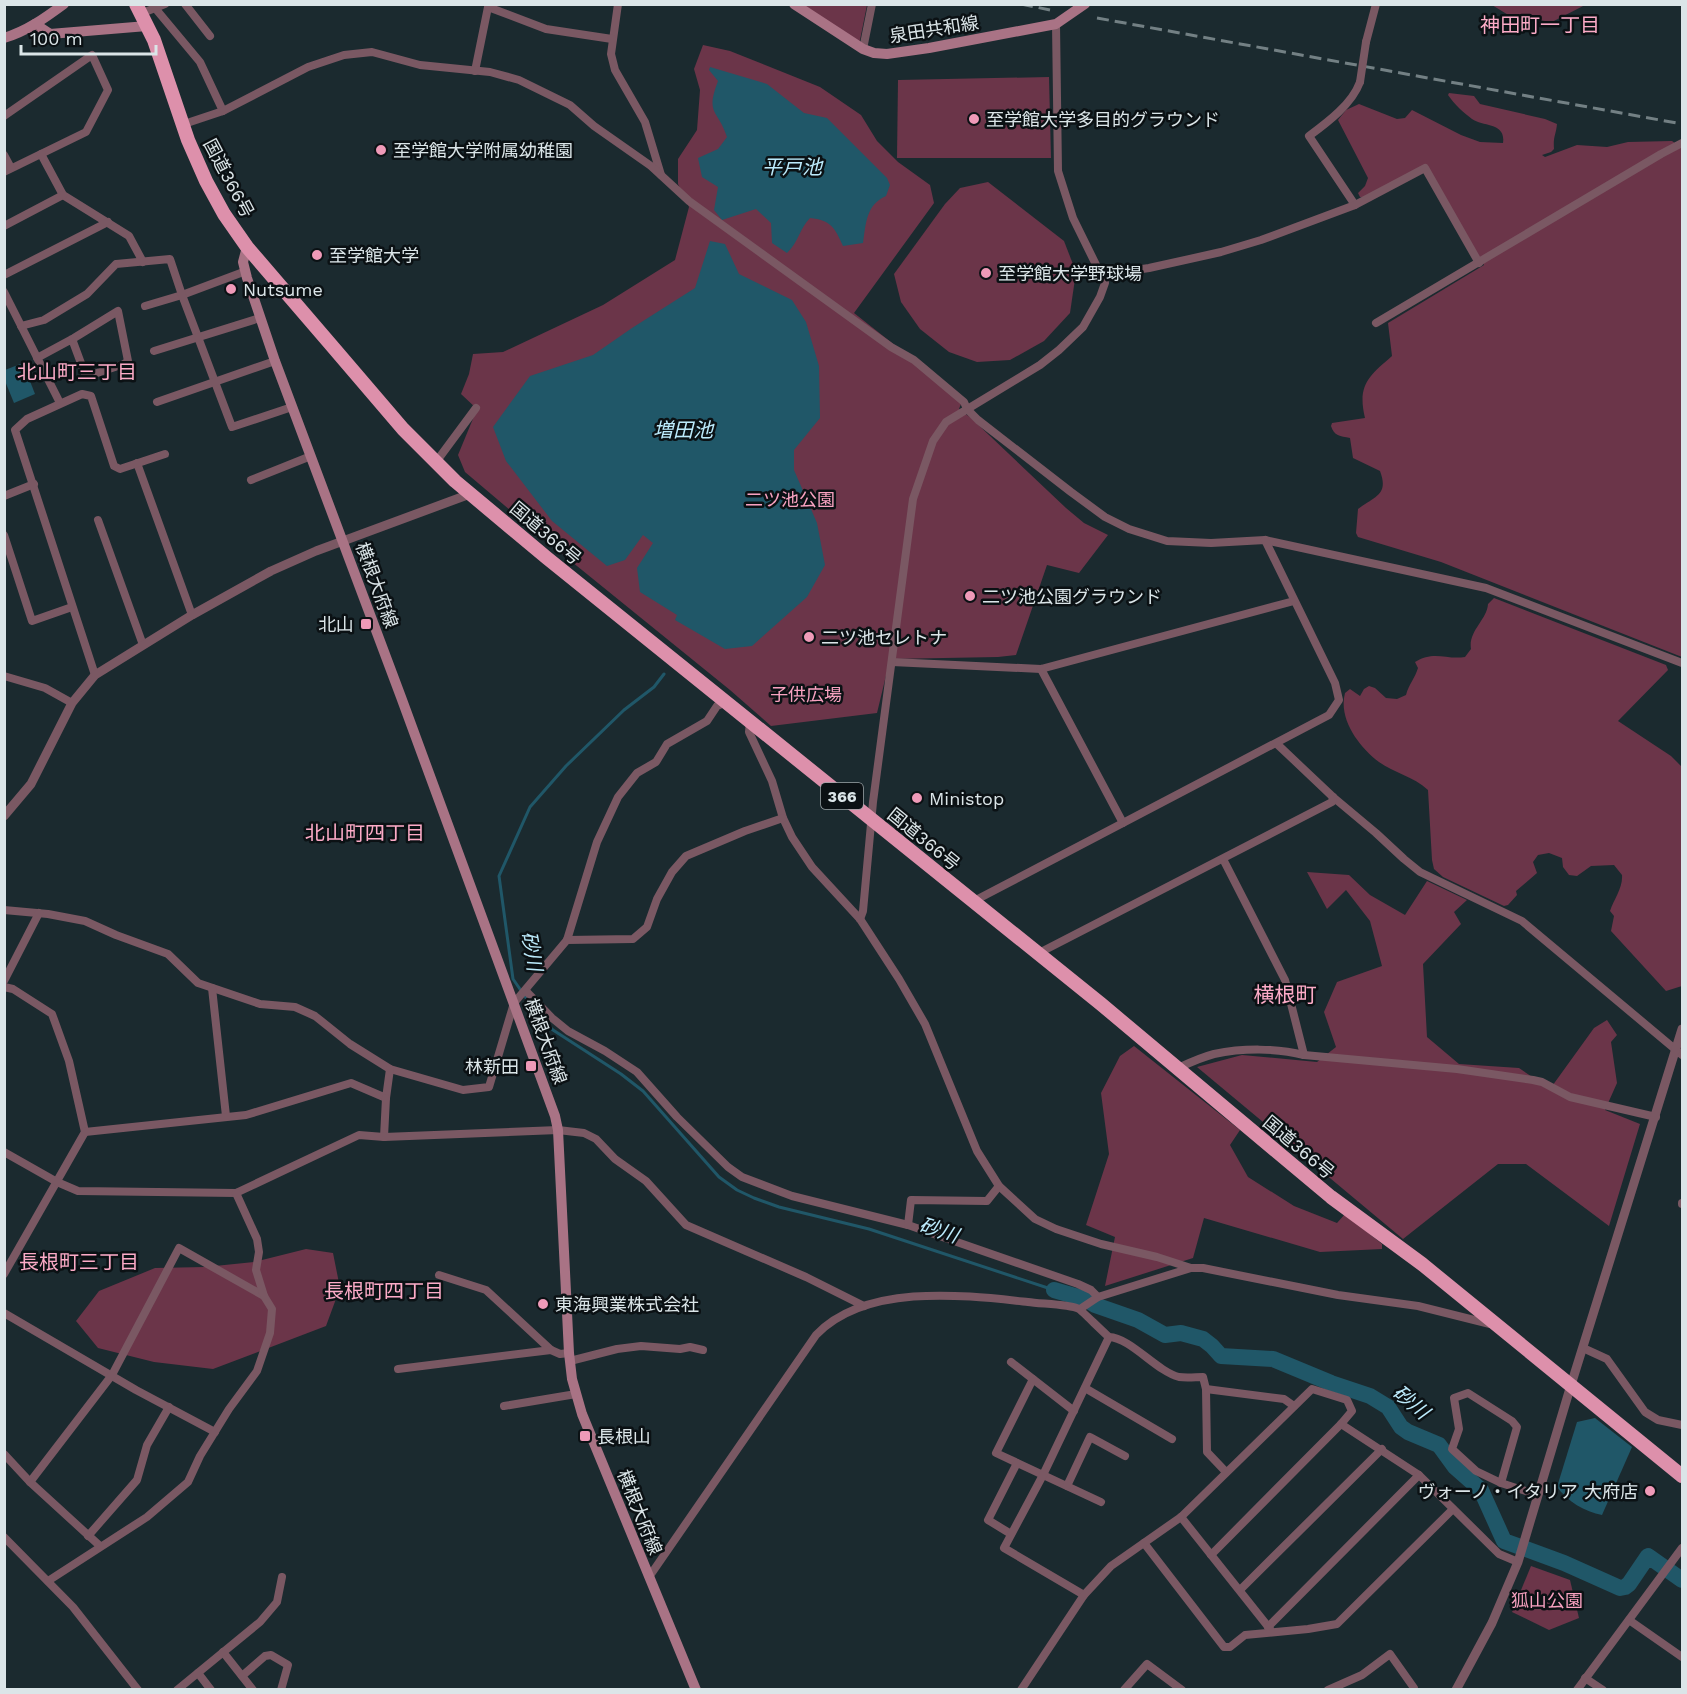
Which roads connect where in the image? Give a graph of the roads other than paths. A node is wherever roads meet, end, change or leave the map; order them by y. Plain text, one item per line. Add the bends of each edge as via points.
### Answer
1 (64, 4) edge
2 (165, 4) edge
3 (185, 4) edge
4 (618, 4) edge
5 (794, 4) edge
6 (872, 4) edge
7 (1085, 4) edge
8 (1376, 4) edge
9 (154, 8) junction
10 (141, 15) edge
11 (35, 24) junction
12 (1056, 24) junction
13 (210, 36) dead end
14 (4, 38) edge
15 (612, 39) junction
16 (862, 49) junction
17 (475, 71) junction
18 (223, 111) junction
19 (4, 116) edge
20 (184, 124) junction
21 (1683, 143) edge
22 (41, 154) junction
23 (4, 155) edge
24 (8, 170) edge
25 (662, 177) junction
26 (63, 195) junction
27 (1355, 205) junction
28 (108, 222) junction
29 (4, 226) edge
30 (247, 247) junction
31 (143, 262) junction
32 (1479, 263) junction
33 (246, 271) junction
34 (4, 275) edge
35 (1101, 275) junction
36 (4, 292) edge
37 (182, 295) junction
38 (145, 306) dead end
39 (260, 318) junction
40 (1376, 323) dead end
41 (21, 326) junction
42 (197, 336) junction
43 (72, 339) junction
44 (154, 351) dead end
45 (37, 358) junction
46 (275, 361) junction
47 (214, 381) junction
48 (157, 402) dead end
49 (60, 403) junction
50 (292, 407) junction
51 (476, 408) dead end
52 (967, 409) junction
53 (165, 454) dead end
54 (311, 456) junction
55 (436, 462) junction
56 (137, 463) junction
57 (251, 480) dead end
58 (34, 484) junction
59 (470, 494) junction
60 (4, 496) edge
61 (98, 520) dead end
62 (4, 535) edge
63 (343, 540) junction
64 (1264, 540) junction
65 (1294, 601) junction
66 (72, 607) junction
67 (192, 615) junction
68 (143, 645) junction
69 (892, 662) junction
70 (1683, 663) edge
71 (1041, 669) junction
72 (95, 675) junction
73 (4, 676) edge
74 (726, 702) junction
75 (72, 704) junction
76 (750, 722) junction
77 (1277, 744) junction
78 (1333, 797) junction
79 (4, 816) edge
80 (783, 818) junction
81 (873, 821) junction
82 (1123, 823) junction
83 (1223, 859) junction
84 (972, 902) junction
85 (4, 910) edge
86 (39, 913) junction
87 (860, 919) junction
88 (567, 940) junction
89 (1036, 954) junction
90 (4, 981) edge
91 (4, 987) edge
92 (212, 988) junction
93 (526, 991) junction
94 (514, 1003) junction
95 (1683, 1029) edge
96 (1680, 1053) edge
97 (1304, 1055) junction
98 (1178, 1068) junction
99 (390, 1069) junction
100 (386, 1098) junction
101 (226, 1116) junction
102 (1656, 1117) junction
103 (558, 1130) junction
104 (85, 1132) junction
105 (384, 1137) junction
106 (4, 1152) edge
107 (57, 1182) junction
108 (999, 1186) junction
109 (236, 1193) junction
110 (908, 1226) junction
111 (1191, 1268) junction
112 (4, 1274) edge
113 (439, 1275) dead end
114 (264, 1296) junction
115 (1095, 1298) junction
116 (864, 1305) junction
117 (1080, 1309) junction
118 (4, 1313) edge
119 (1496, 1326) junction
120 (1109, 1337) junction
121 (1583, 1348) junction
122 (551, 1350) junction
123 (703, 1350) dead end
124 (569, 1357) junction
125 (1011, 1362) dead end
126 (398, 1369) dead end
127 (112, 1375) junction
128 (1033, 1379) junction
129 (1571, 1384) junction
130 (1085, 1388) junction
131 (1206, 1389) junction
132 (576, 1394) junction
133 (504, 1406) dead end
134 (1294, 1406) junction
135 (169, 1407) junction
136 (1074, 1411) junction
137 (1341, 1424) junction
138 (1683, 1425) edge
139 (215, 1432) junction
140 (1172, 1439) dead end
141 (1382, 1449) junction
142 (4, 1454) edge
143 (1125, 1456) dead end
144 (1017, 1463) junction
145 (1226, 1472) junction
146 (1043, 1475) junction
147 (1419, 1475) junction
148 (1683, 1476) edge
149 (30, 1482) junction
150 (1501, 1483) junction
151 (1067, 1486) junction
152 (1538, 1495) junction
153 (1101, 1502) dead end
154 (1453, 1509) junction
155 (1181, 1517) junction
156 (1011, 1534) junction
157 (88, 1536) junction
158 (4, 1537) edge
159 (1144, 1543) junction
160 (100, 1546) junction
161 (1683, 1548) edge
162 (1211, 1555) junction
163 (1519, 1559) junction
164 (282, 1577) dead end
165 (650, 1578) junction
166 (48, 1581) junction
167 (1240, 1590) junction
168 (1084, 1595) junction
169 (1629, 1620) junction
170 (1270, 1630) junction
171 (223, 1652) junction
172 (1683, 1657) edge
173 (198, 1673) junction
174 (242, 1676) junction
175 (1585, 1678) junction
176 (138, 1689) edge
177 (177, 1689) edge
178 (211, 1689) edge
179 (253, 1689) edge
180 (281, 1689) edge
181 (696, 1689) edge
182 (1021, 1689) edge
183 (1124, 1689) edge
184 (1182, 1689) edge
185 (1330, 1689) edge
186 (1413, 1689) edge
187 (1456, 1689) edge
188 (1577, 1689) edge
189 (1603, 1689) edge

1 - 11 main road
2 - 9 street
3 - 13 street
4 - 15 street
5 - 16 main road, 泉田共和線
6 - 16 street
7 - 12 main road, 泉田共和線
8 - 27 street, bridge via 1357,90 1331,120 1310,136
9 - 10 street
9 - 18 street via 200,62
10 - 11 main road via 50,34
10 - 20 highway, 国道366号 / 366 via 164,65
11 - 14 main road
12 - 16 main road, 泉田共和線 via 887,54
12 - 35 street via 1058,171 1073,218
15 - 17 street via 546,29 488,7
15 - 25 street via 615,70 645,122
17 - 18 street via 420,65 372,52 344,55 308,67
17 - 25 street via 519,80 570,105
18 - 20 street
19 - 22 street via 92,55 108,90 86,132
20 - 30 highway, 国道366号 / 366 via 206,181
21 - 32 street
22 - 24 street
22 - 26 street
23 - 24 street
25 - 52 street via 742,242 914,360 964,402
26 - 28 street
26 - 29 street
27 - 32 street via 1425,168
27 - 35 street via 1221,252
28 - 31 street via 129,236
28 - 34 street
30 - 33 main road, 横根大府線 via 243,262
30 - 55 highway, 国道366号 / 366
31 - 37 street via 170,259
31 - 41 street via 116,264 87,294 44,320
32 - 40 street
33 - 37 street
33 - 39 main road, 横根大府線
35 - 52 street via 1105,283 1083,327 1040,365
36 - 41 street
37 - 38 street
37 - 42 street
39 - 42 street
39 - 46 main road, 横根大府線
41 - 45 street
42 - 44 street
42 - 47 street
43 - 43 street via 118,311 128,361 88,376
43 - 45 street
45 - 49 street
46 - 47 street
46 - 50 main road, 横根大府線
47 - 48 street
47 - 50 street via 232,427
49 - 56 street via 82,394 91,396 114,466 120,469
49 - 58 street via 27,419 15,430
50 - 54 main road, 横根大府線
51 - 55 street
52 - 64 street via 1071,492 1129,529 1167,541
52 - 69 street via 946,422 933,441 913,499
53 - 56 street
54 - 57 street
54 - 63 main road, 横根大府線
55 - 59 highway, 国道366号 / 366
56 - 67 street
58 - 60 street
58 - 66 street
59 - 63 street
59 - 74 highway, 国道366号 / 366
61 - 68 street
62 - 66 street via 32,621
63 - 67 street via 270,571
63 - 94 main road, 横根大府線
64 - 65 street
64 - 70 street via 1486,588
65 - 71 street
65 - 77 street via 1335,683 1339,700 1329,715
66 - 72 street
67 - 68 street
68 - 72 street
69 - 71 street
69 - 81 street
71 - 82 street
72 - 75 street
73 - 75 street via 45,688
74 - 76 highway, 国道366号 / 366
74 - 88 street via 717,706 707,721 667,744 656,762 637,773 618,797 597,842
75 - 79 street via 38,773
76 - 80 street via 749,732 772,781
76 - 81 highway, 国道366号 / 366
77 - 78 street
77 - 82 street
78 - 83 street via 1332,802
78 - 96 street via 1420,872 1522,921
80 - 87 street via 812,867
80 - 88 street via 686,856 657,899 647,927 633,939
81 - 84 highway, 国道366号 / 366
81 - 87 street
82 - 84 street
83 - 89 street
83 - 97 street via 1285,980
84 - 89 highway, 国道366号 / 366
85 - 86 street
86 - 90 street
86 - 92 street via 85,921 168,954 198,983
87 - 108 street via 925,1024 977,1151
88 - 93 street
89 - 98 highway, 国道366号 / 366
91 - 104 street via 52,1014 69,1061
92 - 99 street via 260,1004 294,1007 315,1016
92 - 101 street
93 - 94 street
93 - 110 street via 568,1031 638,1072 677,1118 742,1177 792,1196
94 - 99 street via 489,1087 463,1090
94 - 103 main road, 横根大府線
95 - 96 street
96 - 102 street
97 - 98 street via 1261,1050 1222,1053
97 - 102 street via 1533,1080 1570,1097
98 - 119 highway, 国道366号 / 366 via 1331,1197 1422,1264
99 - 100 street
100 - 101 street via 351,1083 246,1115
100 - 105 street
101 - 104 street
102 - 121 street
103 - 105 street
103 - 116 street via 584,1133 596,1139 615,1159 646,1181 686,1225
103 - 124 main road, 横根大府線
104 - 107 street
105 - 109 street via 359,1135
106 - 107 street
107 - 109 street via 78,1191
107 - 112 street
108 - 110 street via 987,1202 911,1200
108 - 111 street via 1035,1219 1056,1230
109 - 114 street via 257,1239 255,1270
110 - 115 street via 1078,1284 1091,1290
111 - 115 street
111 - 119 street via 1418,1306
113 - 122 street via 486,1290
114 - 127 street via 179,1248
114 - 139 street via 273,1309 270,1333 257,1371
115 - 117 street
116 - 117 street via 949,1294
116 - 165 street via 840,1316 816,1335
117 - 120 street
118 - 127 street
119 - 129 highway, 国道366号 / 366
120 - 130 street
120 - 131 street via 1179,1377 1203,1377
121 - 129 street
121 - 138 street via 1607,1359 1645,1412 1658,1420
122 - 124 street
122 - 126 street
123 - 124 street via 641,1346
124 - 132 main road, 横根大府線
125 - 128 street
127 - 135 street
127 - 149 street
128 - 136 street
128 - 144 street via 996,1453
129 - 148 highway, 国道366号 / 366
129 - 152 street
130 - 136 street
130 - 140 street
131 - 134 street via 1284,1399
131 - 145 street via 1207,1452
132 - 133 street
132 - 165 main road, 横根大府線
134 - 137 street via 1312,1389 1347,1400 1352,1411
134 - 145 street
135 - 139 street
135 - 157 street via 147,1445 137,1480
136 - 146 street
137 - 141 street
137 - 162 street
139 - 160 street via 188,1482 147,1517
141 - 147 street
141 - 167 street
142 - 149 street
143 - 151 street via 1090,1437
144 - 146 street
144 - 156 street via 988,1520
145 - 155 street
146 - 151 street
146 - 156 street
147 - 154 street
147 - 170 street
149 - 157 street
150 - 150 street via 1476,1471 1452,1449 1459,1429 1454,1398 1468,1393 1517,1427
150 - 152 street
151 - 153 street
152 - 163 street
154 - 163 street via 1499,1554
154 - 170 street via 1337,1624
155 - 159 street
155 - 162 street
156 - 168 street via 1004,1548
157 - 160 street
158 - 166 street
159 - 168 street via 1111,1566
159 - 170 street via 1224,1647 1245,1635
160 - 166 street
161 - 169 street
162 - 167 street
163 - 187 street via 1492,1623
164 - 171 street via 277,1602 260,1622
165 - 181 main road, 横根大府線
166 - 176 street
167 - 170 street
168 - 182 street
169 - 172 street
169 - 175 street
171 - 173 street
171 - 174 street
173 - 177 street
173 - 178 street
174 - 179 street
174 - 180 street via 271,1655 288,1665
175 - 188 street
175 - 189 street
183 - 184 street via 1147,1664
185 - 186 street via 1362,1675 1390,1654

